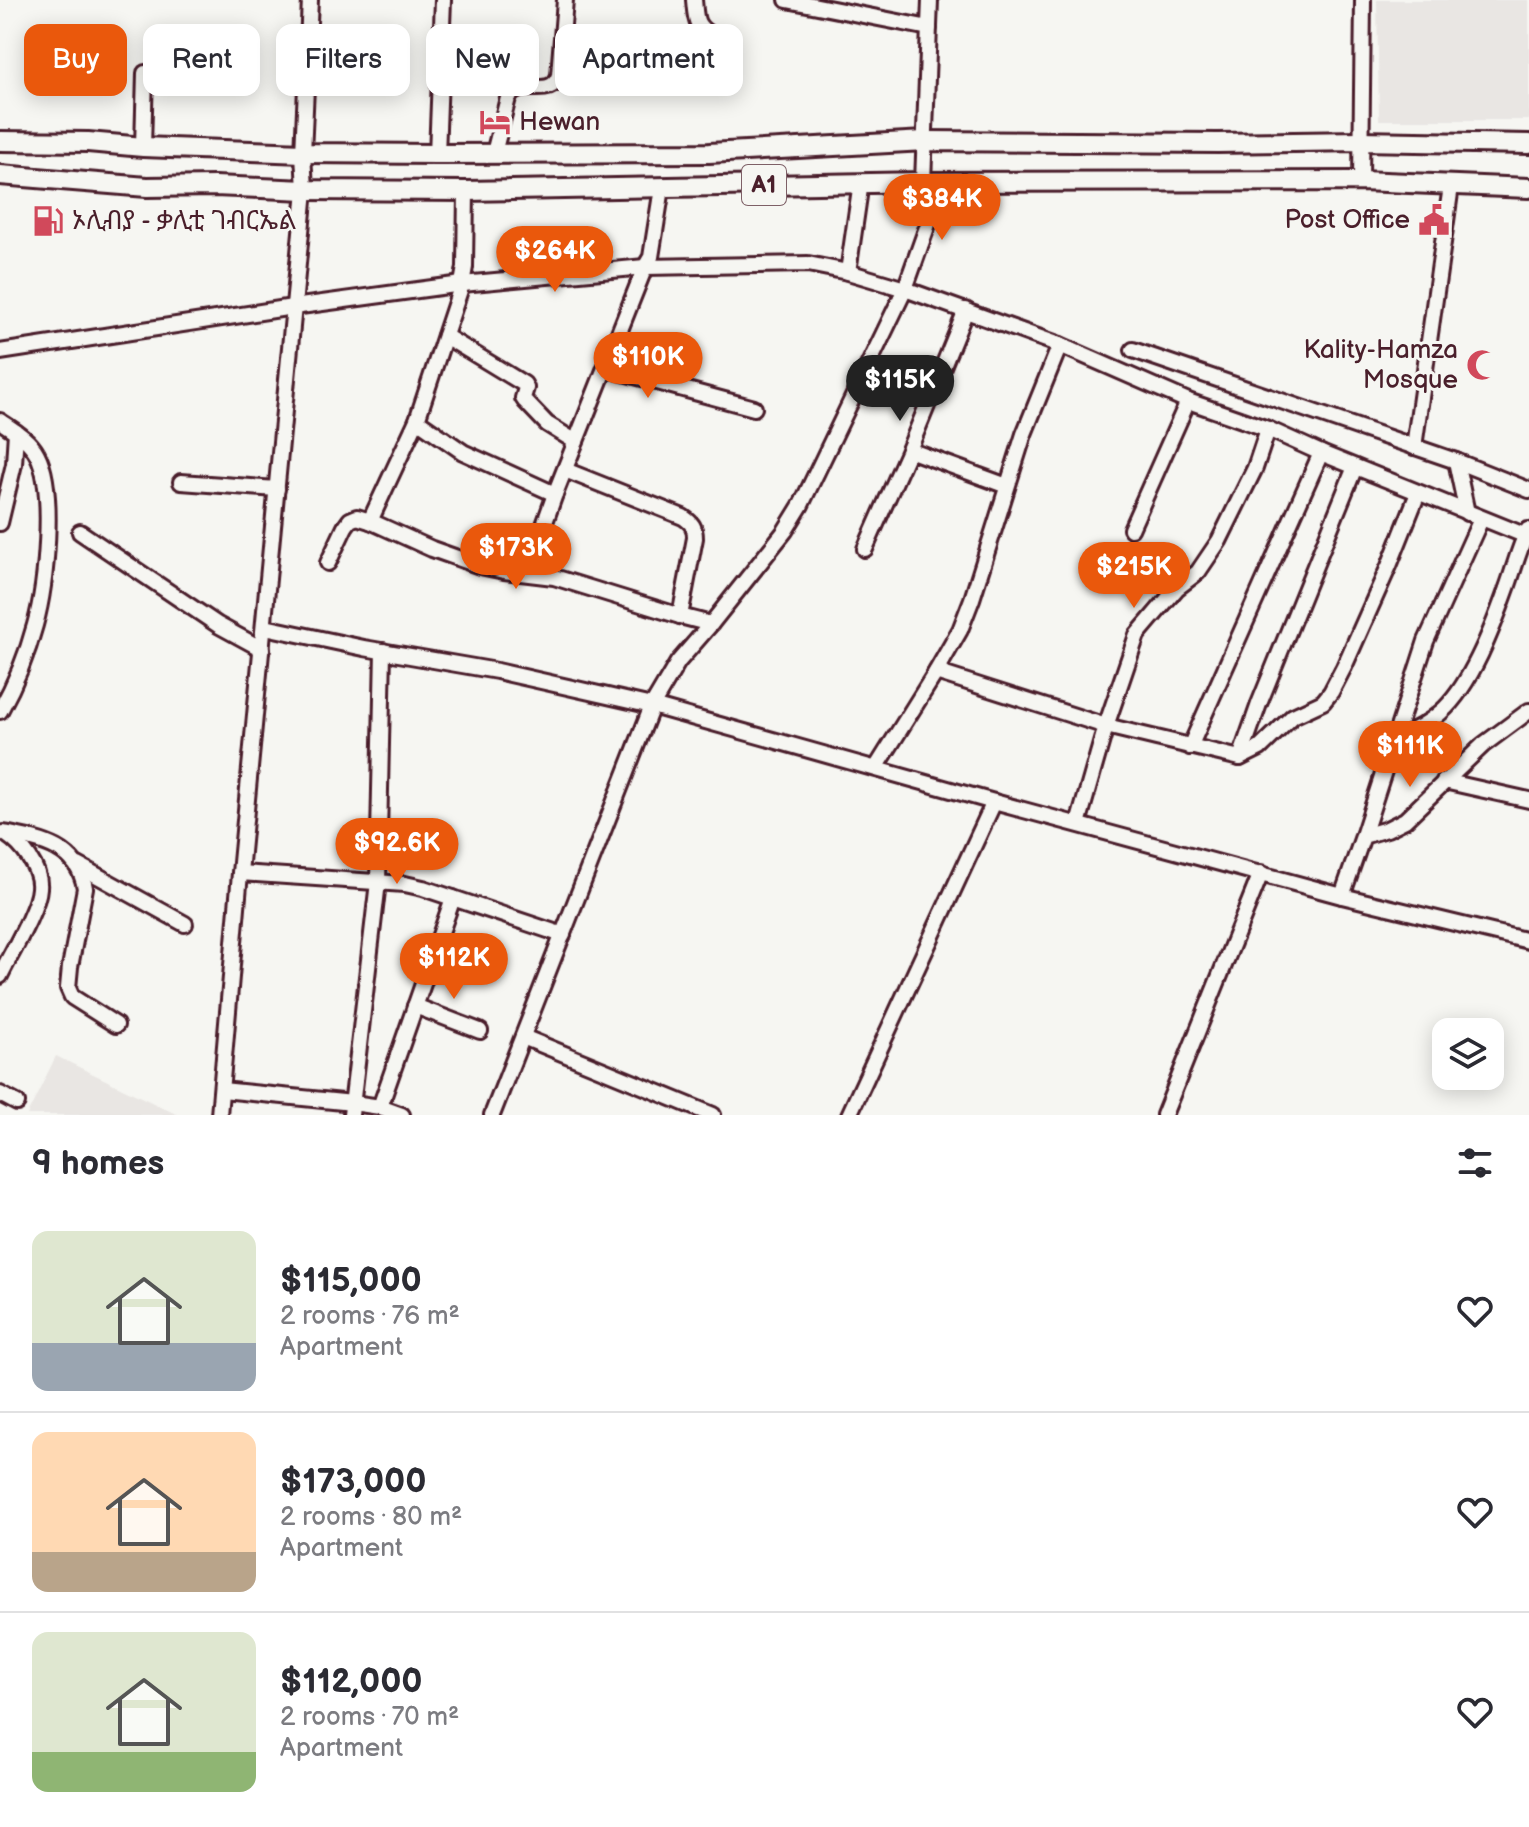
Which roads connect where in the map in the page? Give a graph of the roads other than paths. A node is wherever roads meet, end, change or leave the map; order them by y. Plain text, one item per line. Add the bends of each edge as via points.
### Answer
1 (310, 0) edge
2 (443, 0) edge
3 (565, 0) edge
4 (694, 0) edge
5 (787, 0) edge
6 (930, 0) edge
7 (1363, 0) edge
8 (697, 24) edge
9 (929, 28) junction
10 (144, 96) edge
11 (0, 141) edge
12 (925, 141) junction
13 (1360, 141) junction
14 (1529, 144) edge
15 (143, 147) junction
16 (303, 153) junction
17 (494, 153) junction
18 (437, 154) junction
19 (0, 175) edge
20 (1361, 181) junction
21 (861, 182) junction
22 (923, 182) junction
23 (943, 182) junction
24 (1451, 186) junction
25 (662, 188) junction
26 (1529, 188) edge
27 (305, 190) junction
28 (466, 191) junction
29 (645, 267) junction
30 (848, 272) junction
31 (462, 284) junction
32 (905, 289) junction
33 (293, 307) junction
34 (966, 310) junction
35 (445, 336) junction
36 (1060, 345) junction
37 (1133, 350) dead end
38 (0, 352) edge
39 (605, 368) junction
40 (1188, 401) junction
41 (754, 408) dead end
42 (417, 420) junction
43 (0, 421) edge
44 (1268, 429) junction
45 (16, 432) junction
46 (576, 442) junction
47 (1414, 447) junction
48 (909, 450) junction
49 (1321, 453) junction
50 (1456, 461) junction
51 (1355, 467) junction
52 (565, 470) junction
53 (181, 482) dead end
54 (1007, 486) junction
55 (277, 489) junction
56 (1529, 490) edge
57 (1418, 493) junction
58 (555, 494) junction
59 (1474, 516) junction
60 (370, 521) junction
61 (0, 523) edge
62 (1131, 529) dead end
63 (80, 532) dead end
64 (1528, 534) edge
65 (865, 549) dead end
66 (328, 563) dead end
67 (527, 573) junction
68 (680, 616) junction
69 (711, 624) junction
70 (265, 627) junction
71 (262, 649) junction
72 (383, 651) junction
73 (936, 672) junction
74 (652, 706) junction
75 (0, 711) edge
76 (1529, 711) edge
77 (1106, 726) junction
78 (1393, 740) junction
79 (1190, 747) junction
80 (1240, 758) junction
81 (876, 768) junction
82 (1444, 781) junction
83 (1529, 800) edge
84 (994, 802) junction
85 (1078, 824) junction
86 (2, 832) edge
87 (1363, 836) junction
88 (78, 865) junction
89 (240, 873) junction
90 (1261, 873) junction
91 (378, 882) junction
92 (1342, 896) junction
93 (453, 898) junction
94 (185, 924) dead end
95 (563, 935) junction
96 (1529, 941) edge
97 (0, 976) edge
98 (415, 1006) junction
99 (116, 1025) dead end
100 (480, 1031) dead end
101 (523, 1037) junction
102 (222, 1090) junction
103 (0, 1094) edge
104 (17, 1103) dead end
105 (380, 1107) junction
106 (352, 1109) edge
107 (219, 1115) edge
108 (402, 1115) edge
109 (492, 1115) edge
110 (713, 1115) edge
111 (849, 1115) edge
112 (1164, 1115) edge

1 - 16 street
2 - 18 street
3 - 17 street via 556,83 512,91
4 - 8 street
5 - 9 street
6 - 9 street
7 - 13 street
9 - 12 street
10 - 15 street
11 - 15 main road, A1
12 - 13 main road, A1
12 - 17 main road, A1 via 709,153
12 - 22 street
13 - 14 main road, A1
13 - 20 street
15 - 16 main road, A1
16 - 18 main road, A1
16 - 27 street
17 - 18 main road, A1
19 - 27 main road, A1 via 147,187
20 - 23 main road, A1
20 - 24 main road, A1
21 - 22 main road, A1
21 - 25 main road, A1
21 - 30 street
22 - 23 main road, A1
23 - 32 street
24 - 26 main road, A1
24 - 47 street
25 - 28 main road, A1
25 - 29 street
27 - 28 main road, A1
27 - 33 street
28 - 31 street
29 - 30 street via 808,264
29 - 31 street
29 - 39 street
30 - 32 street
31 - 33 street
31 - 35 street
32 - 34 street
32 - 69 street via 797,512
33 - 38 street
33 - 55 street
34 - 36 street
34 - 48 street
35 - 42 street
35 - 46 street via 522,381 525,401 543,421
36 - 40 street
36 - 54 street
37 - 47 street
39 - 41 street
39 - 46 street
40 - 44 street
40 - 62 street
42 - 58 street via 463,452
42 - 60 street
43 - 45 street
44 - 49 street
44 - 77 street via 1219,541 1198,572 1137,635
45 - 61 street
45 - 75 street via 38,455 47,534 36,622
46 - 52 street
47 - 50 street
48 - 54 street
48 - 65 street
49 - 51 street
49 - 79 street
50 - 56 street
50 - 59 street
51 - 57 street
51 - 80 street
52 - 58 street
52 - 68 street via 691,522 695,538
53 - 55 street
54 - 73 street via 972,599
55 - 70 street
57 - 59 street
57 - 80 street via 1331,692
58 - 67 street
59 - 64 street
59 - 78 street
60 - 66 street via 350,520
60 - 67 street via 480,566
63 - 71 street
64 - 78 street via 1459,693 1441,713
67 - 68 street
68 - 69 street
69 - 74 street via 678,662
70 - 71 street
70 - 72 street
71 - 89 street
72 - 74 street
72 - 91 street
73 - 77 street
73 - 81 street
74 - 81 street
74 - 95 street
76 - 82 street
77 - 79 street
77 - 85 street
78 - 87 street
79 - 80 street
81 - 84 street
82 - 83 street
82 - 87 street via 1405,820
84 - 85 street
84 - 111 street
85 - 90 street
86 - 88 street via 55,846
86 - 97 street via 30,860 40,887
87 - 92 street
88 - 94 street
88 - 99 street via 85,888 68,988 72,997
89 - 91 street
89 - 102 street
90 - 92 street
90 - 112 street
91 - 93 street
91 - 106 street
92 - 96 street
93 - 95 street
93 - 98 street
95 - 101 street
98 - 100 street
98 - 105 street
101 - 109 street
101 - 110 street
102 - 106 street
102 - 107 street
103 - 104 street
105 - 106 street
105 - 108 street

